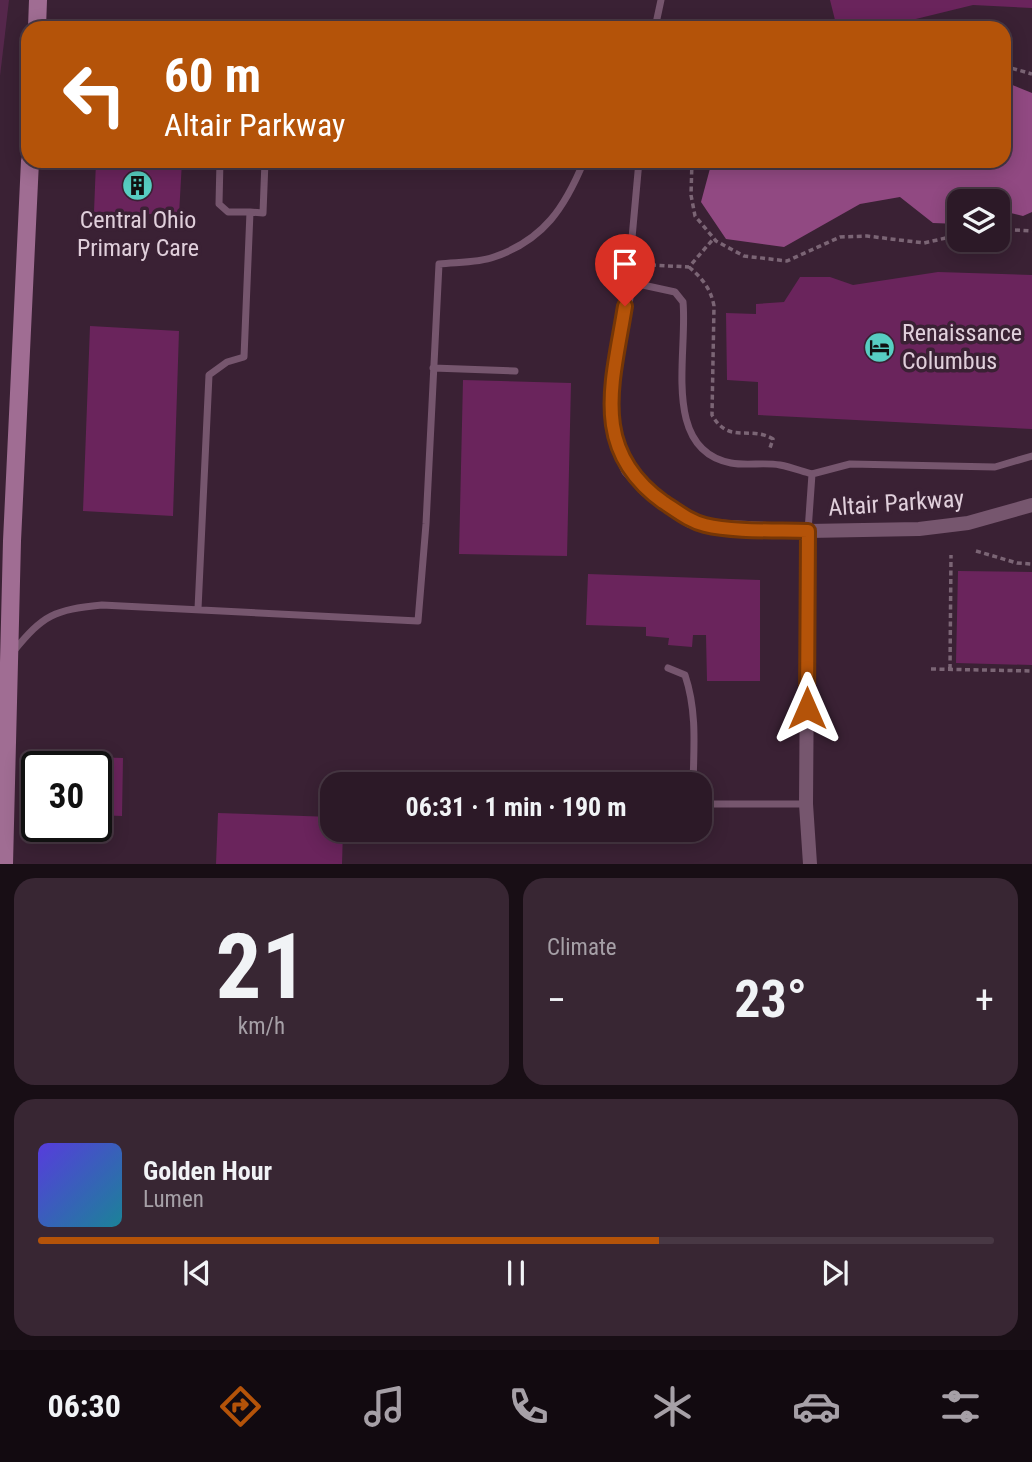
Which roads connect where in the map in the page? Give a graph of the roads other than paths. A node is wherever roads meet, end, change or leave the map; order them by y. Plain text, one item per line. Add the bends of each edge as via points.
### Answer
1 (38, 0) edge
2 (662, 0) edge
3 (37, 21) edge
4 (657, 21) edge
5 (30, 168) edge
6 (220, 168) edge
7 (265, 168) edge
8 (581, 168) edge
9 (638, 168) edge
10 (250, 212) junction
11 (631, 249) joint
12 (629, 282) junction
13 (433, 368) junction
14 (515, 372) dead end
15 (1032, 457) edge
16 (812, 474) junction
17 (1032, 505) edge
18 (808, 531) junction
19 (198, 609) junction
20 (9, 656) junction
21 (668, 668) dead end
22 (693, 772) edge
23 (712, 804) edge
24 (806, 804) junction
25 (4, 863) edge
26 (810, 863) edge

1 - 3 street
2 - 4 lane
5 - 20 street
6 - 10 lane via 219,204 228,212
7 - 10 lane via 263,213
8 - 13 lane via 560,211 534,238 492,258 439,264
9 - 11 lane
10 - 19 lane via 244,357 226,362 209,375
11 - 12 street, Altair Parkway
12 - 16 lane via 675,292 683,302 683,404 690,433 702,450 730,463 779,465
12 - 18 street, Altair Parkway via 610,400 617,446 628,470 646,490 690,521
13 - 14 lane
13 - 19 lane via 418,621
15 - 16 lane via 995,467 850,464
16 - 18 lane
17 - 18 street, Altair Parkway via 944,526
18 - 24 street
19 - 20 lane via 102,605 66,609 34,627
20 - 25 street
21 - 22 lane via 685,675 692,697
23 - 24 lane
24 - 26 street

